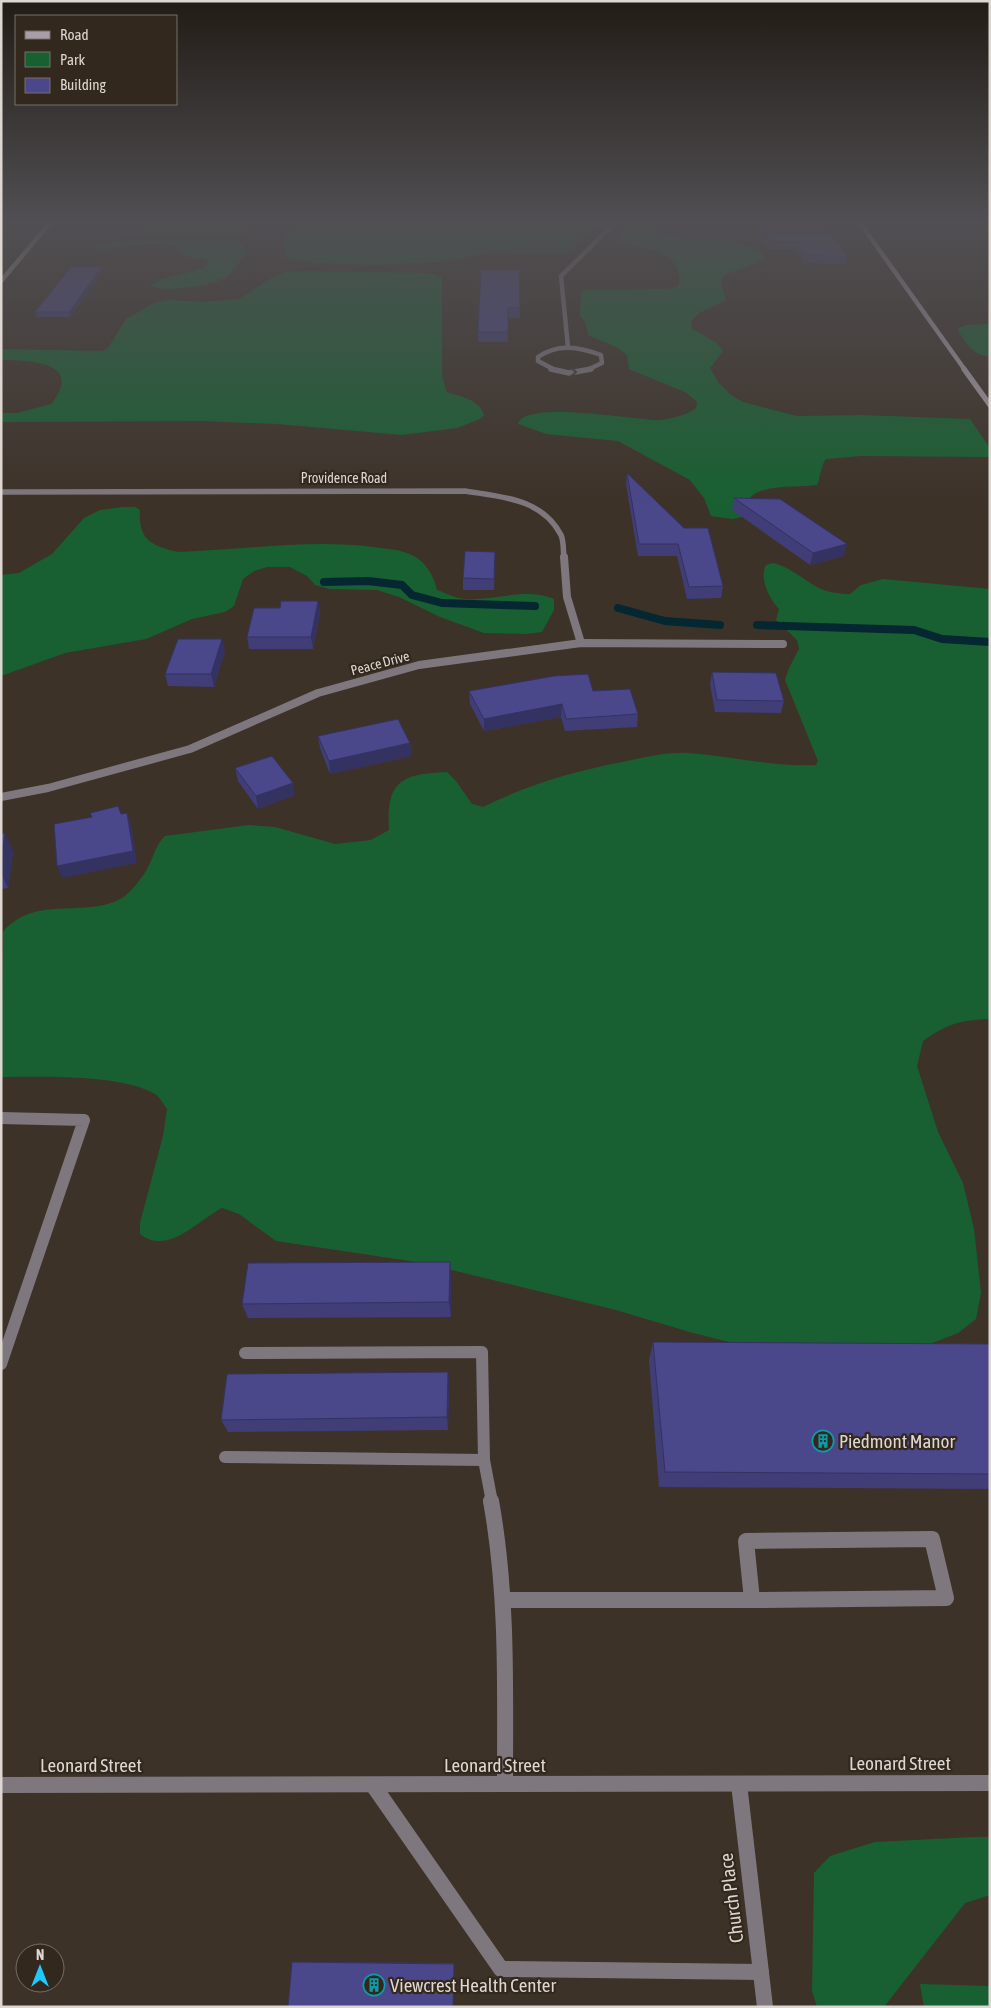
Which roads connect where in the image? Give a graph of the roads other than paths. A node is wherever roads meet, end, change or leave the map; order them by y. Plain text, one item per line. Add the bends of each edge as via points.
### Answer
1 (565, 317) edge
2 (927, 317) edge
3 (568, 347) junction
4 (990, 405) edge
5 (1, 492) edge
6 (581, 643) junction
7 (783, 644) dead end
8 (1, 797) edge
9 (1, 1118) edge
10 (245, 1353) dead end
11 (1, 1364) edge
12 (225, 1457) dead end
13 (484, 1460) junction
14 (503, 1600) junction
15 (752, 1600) junction
16 (990, 1783) edge
17 (505, 1784) junction
18 (739, 1784) junction
19 (1, 1785) edge
20 (373, 1785) junction
21 (761, 1972) junction
22 (765, 2007) edge

1 - 3 street
2 - 4 street
3 -> 3 street via 548,350 538,357 538,361 549,369 570,372 590,370 602,364 601,355 596,352
5 - 6 street, Providence Road via 465,490 521,500 547,517 562,536 567,597
6 - 7 street, Peace Drive
6 - 8 street, Peace Drive via 419,665 318,693 190,749 48,788
9 - 11 street via 84,1120
10 - 13 street via 482,1352
12 - 13 street
13 - 14 street via 500,1549
14 - 15 street
14 - 17 street
15 - 15 street via 764,1600 946,1598 932,1539 746,1541
16 - 18 street, Leonard Street
17 - 18 street, Leonard Street
17 - 20 street, Leonard Street
18 - 21 street, Church Place
19 - 20 street, Leonard Street
20 - 21 street via 501,1969
21 - 22 street, Church Place

